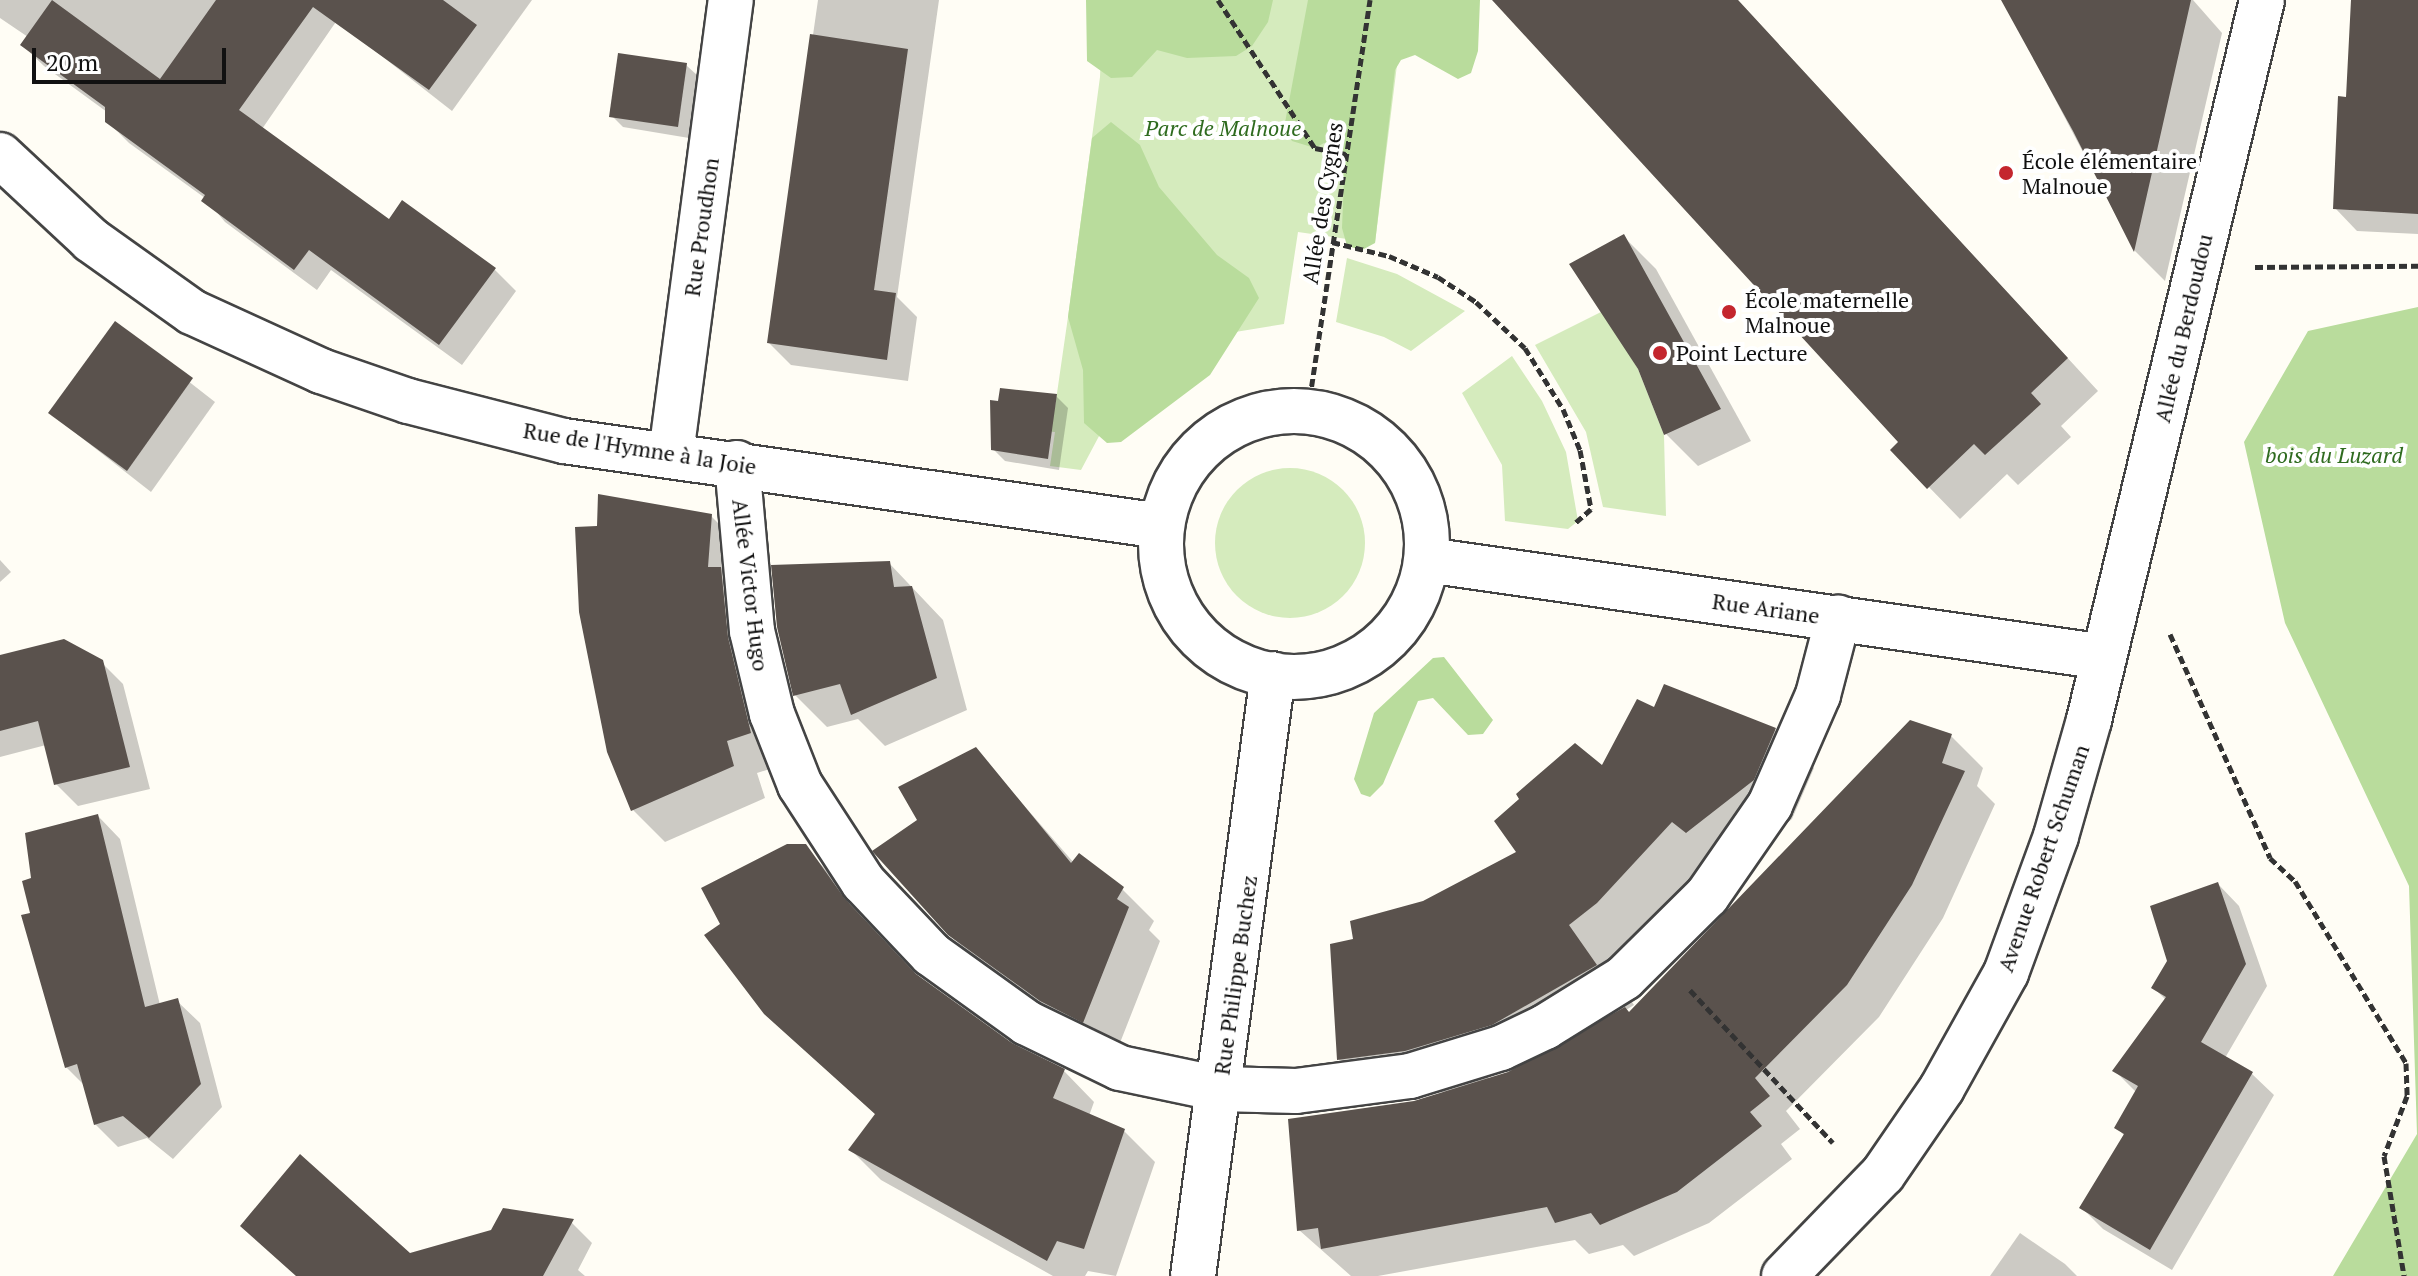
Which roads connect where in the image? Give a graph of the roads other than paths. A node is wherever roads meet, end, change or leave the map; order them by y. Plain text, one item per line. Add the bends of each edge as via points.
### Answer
1 (731, 0) edge
2 (2262, 0) edge
3 (0, 155) edge
4 (671, 454) junction
5 (737, 463) junction
6 (1161, 526) junction
7 (1427, 560) junction
8 (1838, 618) junction
9 (2104, 657) junction
10 (1273, 674) junction
11 (1220, 1089) junction
12 (1193, 1276) edge
13 (1784, 1276) edge

1 - 4 street, Rue Proudhon
2 - 9 street, Allée du Berdoudou
3 - 4 street, Rue de l'Hymne à la Joie via 132,272 192,312 256,344 408,401 487,423 564,441
4 - 5 street, Rue de l'Hymne à la Joie
5 - 6 street, Rue de l'Hymne à la Joie
5 - 11 street, Allée Victor Hugo via 752,631 772,714 800,785 850,864 931,954 1007,1011 1120,1068
6 - 7 street via 1176,482 1199,450 1231,426 1268,412 1308,410 1361,429 1384,444 1411,477 1426,517
6 - 10 street via 1161,556 1170,591 1187,623 1212,649 1243,668
7 - 8 street, Rue Ariane
7 - 10 street via 1402,624 1377,649 1347,666 1313,676
8 - 9 street, Rue Ariane
8 - 11 street, Allée Victor Hugo via 1818,695 1770,805 1717,884 1653,952 1582,1007 1501,1048 1455,1063 1342,1087
9 - 13 street, Avenue Robert Schuman via 2056,836 2006,973 1942,1088 1883,1174
10 - 11 street, Rue Philippe Buchez
11 - 12 street, Rue Philippe Buchez

